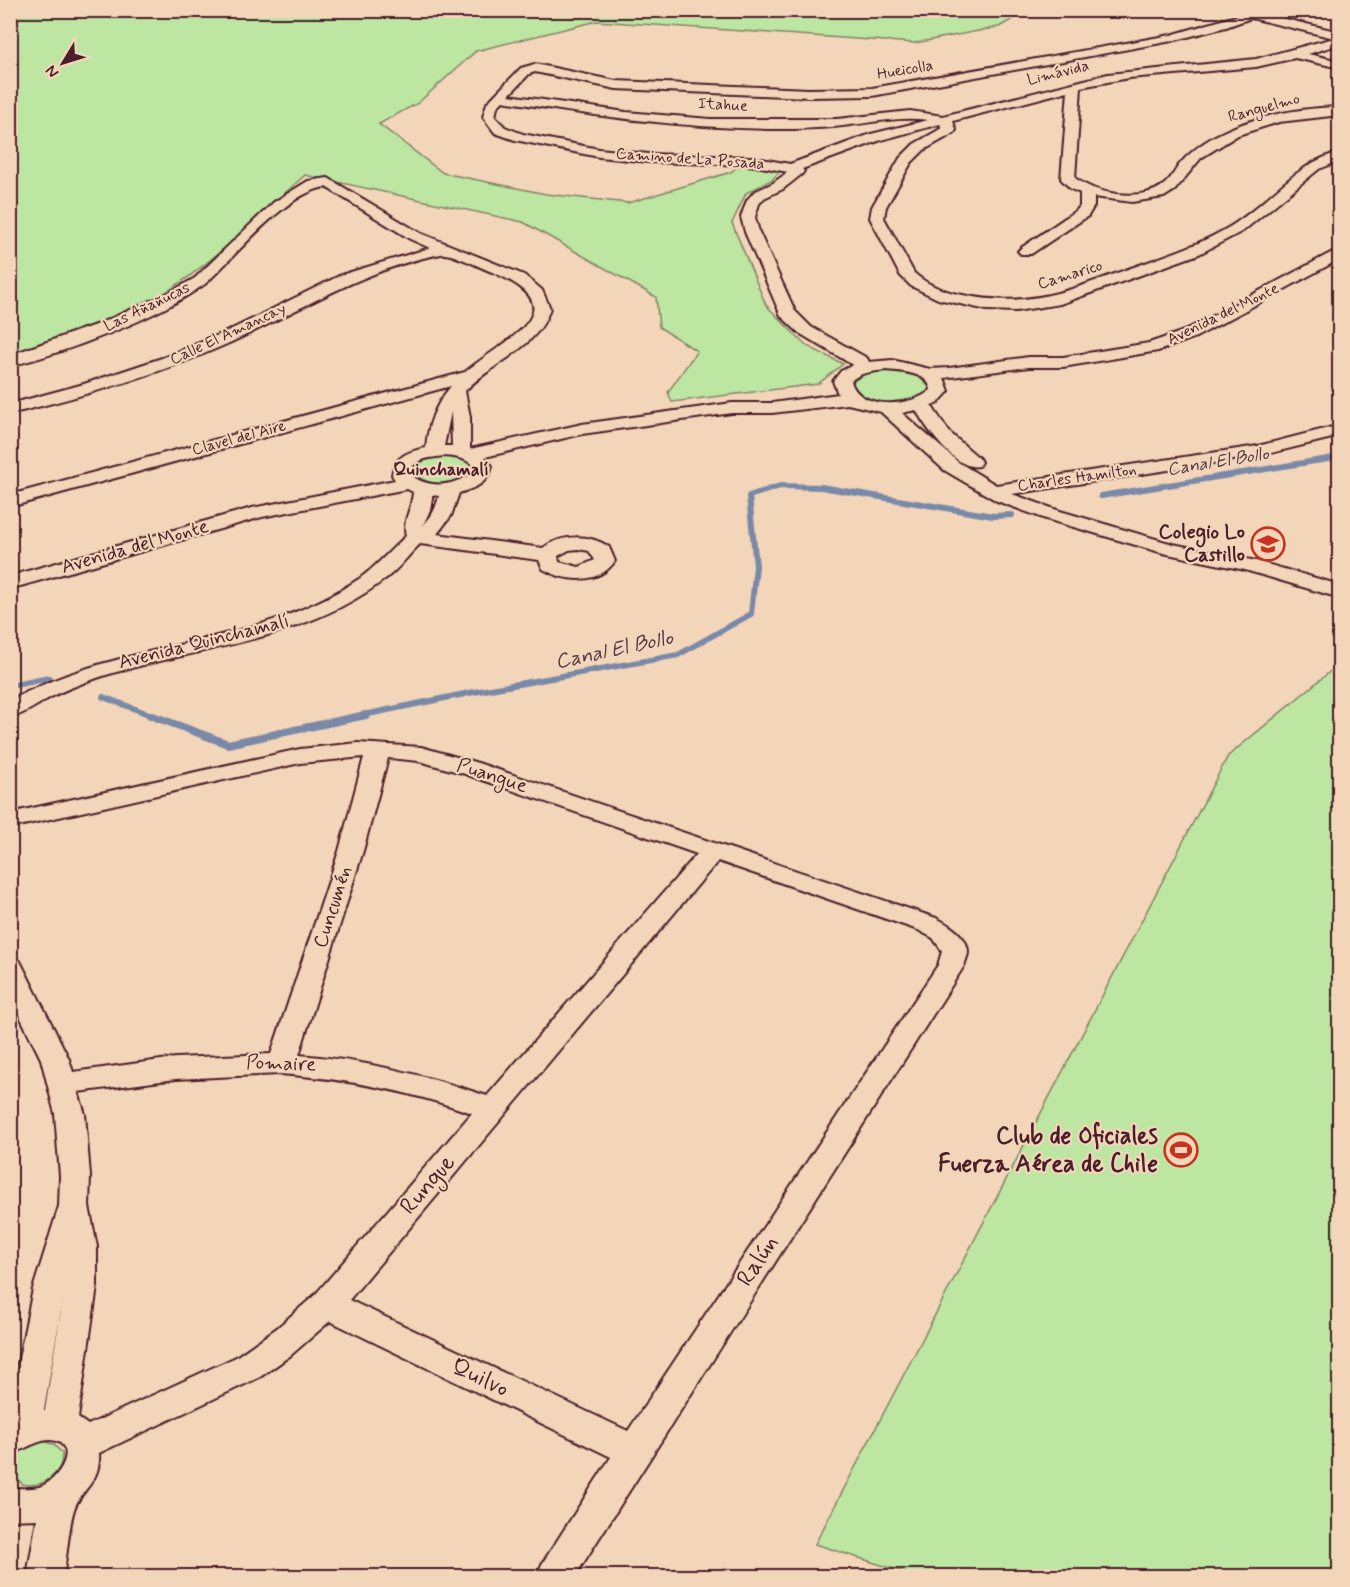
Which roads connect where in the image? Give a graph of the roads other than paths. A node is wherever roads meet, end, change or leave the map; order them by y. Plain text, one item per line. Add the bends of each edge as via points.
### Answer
1 (1242, 12) edge
2 (1340, 38) edge
3 (1295, 54) junction
4 (1340, 65) edge
5 (559, 72) joint
6 (1075, 85) junction
7 (501, 97) junction
8 (1340, 111) edge
9 (943, 120) junction
10 (1340, 156) edge
11 (791, 168) junction
12 (1087, 191) junction
13 (1176, 200) dead end
14 (1086, 209) junction
15 (442, 249) junction
16 (1026, 251) dead end
17 (1340, 252) edge
18 (783, 299) junction
19 (10, 361) edge
20 (1063, 362) junction
21 (892, 365) junction
22 (863, 368) junction
23 (927, 374) junction
24 (463, 384) junction
25 (940, 387) junction
26 (846, 391) junction
27 (922, 404) junction
28 (886, 408) junction
29 (10, 409) edge
30 (1340, 430) edge
31 (435, 451) junction
32 (472, 457) junction
33 (411, 481) junction
34 (1013, 487) junction
35 (450, 488) junction
36 (991, 491) junction
37 (10, 501) edge
38 (416, 537) junction
39 (548, 555) dead end
40 (1228, 560) junction
41 (10, 583) edge
42 (1340, 592) edge
43 (10, 711) edge
44 (378, 750) junction
45 (10, 821) edge
46 (714, 850) junction
47 (952, 944) joint
48 (10, 967) edge
49 (282, 1062) junction
50 (63, 1084) junction
51 (494, 1109) junction
52 (74, 1206) junction
53 (326, 1304) junction
54 (17, 1435) edge
55 (71, 1435) junction
56 (634, 1451) junction
57 (59, 1496) junction
58 (10, 1504) edge
59 (45, 1576) edge
60 (555, 1576) edge

1 - 2 street
1 - 5 street, Hueicolla via 1214,28 1164,40 872,92 616,85
2 - 3 street, Limávida
3 - 4 street
3 - 6 street, Limávida via 1256,63 1113,77
5 - 7 street, Camino de La Posada via 527,70
6 - 9 street, Limávida
6 - 12 street via 1068,177 1071,183
7 - 9 street, Itahue via 630,115 754,124 827,124 912,115
7 - 11 street, Camino de La Posada via 491,106 489,117 500,130 520,136 599,153 751,161
8 - 12 street, Ranguelmo via 1287,116 1227,135 1200,152 1167,189 1156,194 1120,197
9 - 10 street, Camarico via 949,130 905,161 879,207 877,218 916,283 944,296 987,305 1054,301 1194,251 1238,228 1314,166
9 - 11 street, Limávida via 859,142
11 - 18 street, Camino de La Posada via 797,171 759,195 748,217
12 - 14 street
13 - 14 street via 1151,208
14 - 16 street
15 - 19 street, Las Añañucas via 399,228 333,184 313,183 270,212 199,281 80,339
15 - 24 street via 519,278 538,294 542,307 529,334
15 - 29 street, Calle El Amancay via 338,282 176,359
17 - 20 street, Avenida del Monte via 1179,339 1125,353
18 - 21 street
18 - 22 street, Camino de La Posada via 787,313 797,324 859,361
20 - 23 street, Avenida del Monte
20 - 25 street, Avenida del Monte
21 - 22 street
21 - 23 street
22 - 26 street via 847,375
23 - 25 street
24 - 31 street via 439,416
24 - 32 street via 461,417
24 - 37 street, Clavel del Aire
25 - 27 street via 934,399
26 - 28 street via 863,403
26 - 32 street via 772,408 732,408 617,426
27 - 28 street
27 - 34 street via 930,421 952,446
28 - 36 street via 951,466
30 - 34 street, Charles Hamilton via 1259,451
31 - 32 street
31 - 33 street via 407,461
32 - 35 street via 483,470 476,480
33 - 35 street
33 - 38 street via 422,506 412,526
33 - 41 street, Avenida del Monte via 259,512
34 - 36 street, Charles Hamilton
34 - 40 street via 1180,539
35 - 38 street, Avenida Quinchamalí via 437,523
36 - 40 street via 1086,525 1170,549
38 - 39 street
38 - 43 street, Avenida Quinchamalí via 372,579 340,600 304,616 245,636 104,667 63,682
40 - 42 street
44 - 45 street, Puangue via 338,751 280,760
44 - 46 street, Puangue via 441,759
44 - 49 street, Cuncumén via 351,850
46 - 47 street, Puangue via 927,924 942,932
46 - 51 street, Rungue
47 - 56 street, Ralún via 955,957 951,966
48 - 50 street via 45,1036
49 - 50 street, Pomaire via 170,1068
49 - 51 street, Pomaire via 389,1076
50 - 52 street via 74,1147
51 - 53 street, Rungue
52 - 54 street via 48,1289
52 - 55 street via 81,1247 81,1287
53 - 55 street, Rungue via 295,1334 248,1367
53 - 56 street, Quilvo
54 - 55 street, Rungue via 49,1425
55 - 57 street via 84,1457 73,1484
56 - 60 street, Ralún
57 - 58 street via 26,1506
57 - 59 street

